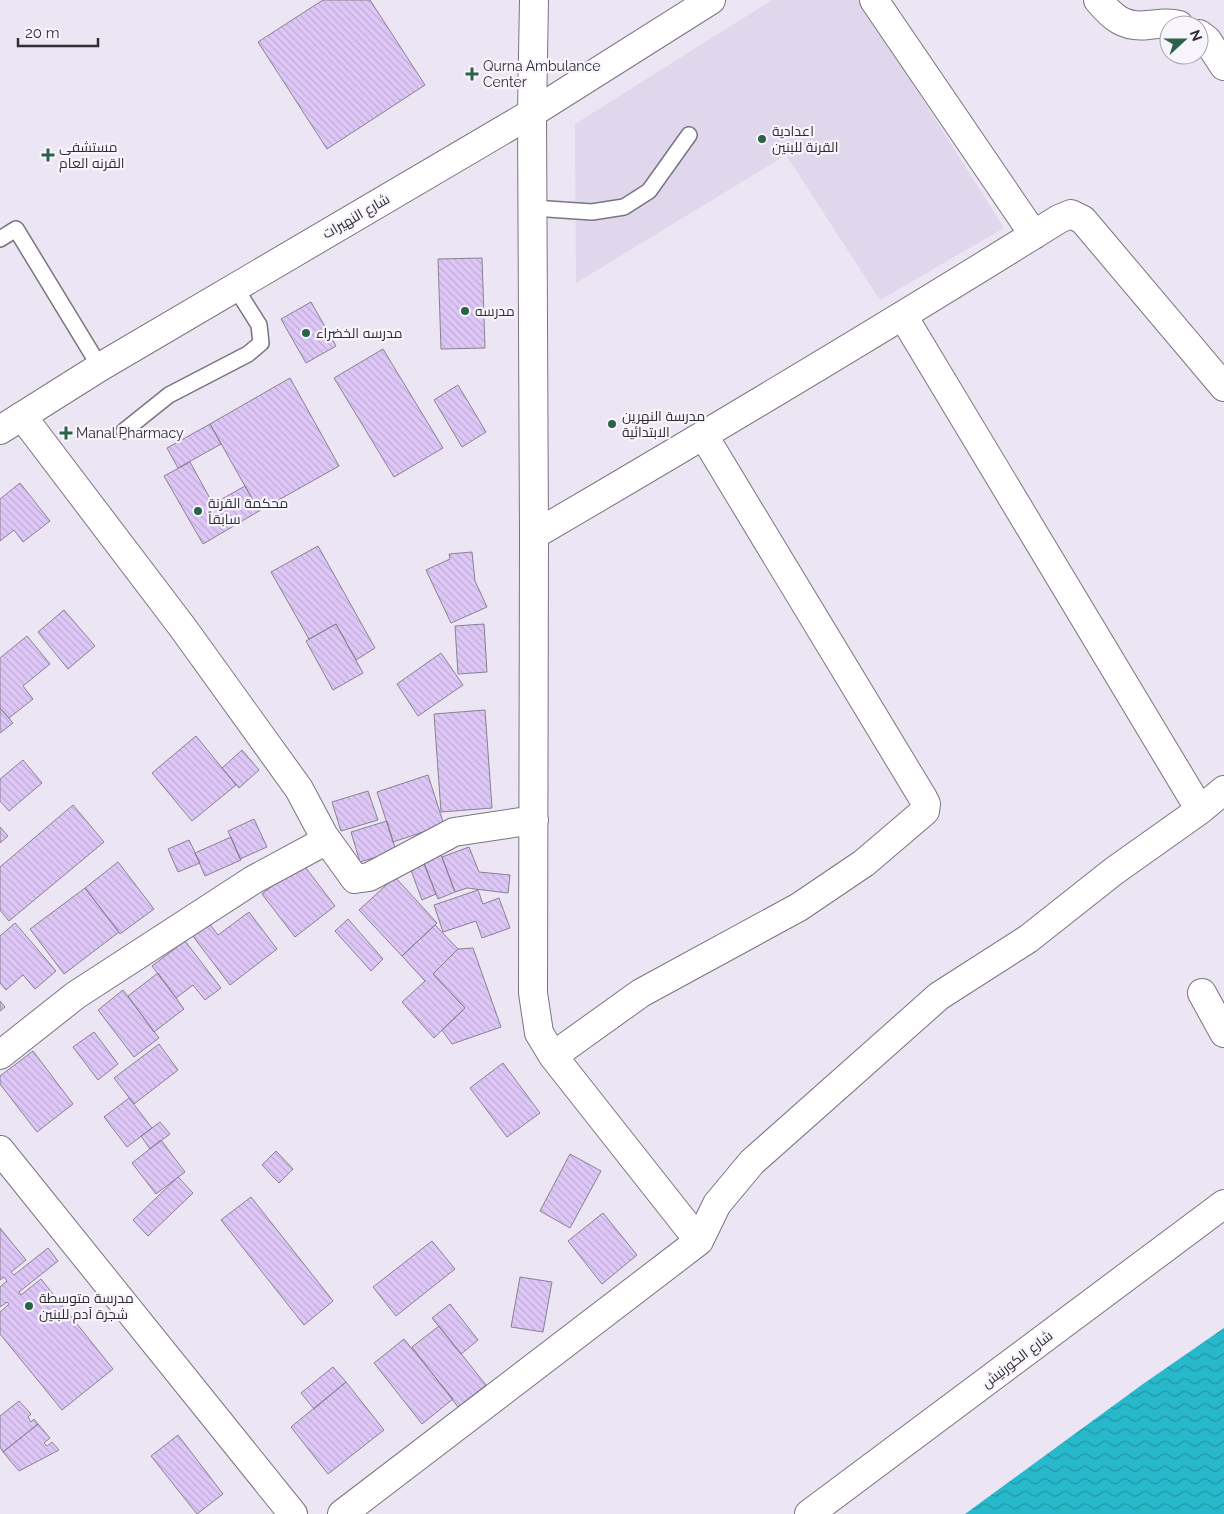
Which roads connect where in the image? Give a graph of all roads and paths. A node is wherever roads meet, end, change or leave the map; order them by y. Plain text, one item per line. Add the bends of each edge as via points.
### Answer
1 (534, 0) edge
2 (711, 0) edge
3 (874, 0) edge
4 (1098, 0) edge
5 (1159, 24) edge
6 (1209, 43) edge
7 (1224, 66) edge
8 (532, 113) junction
9 (689, 136) dead end
10 (533, 208) junction
11 (1034, 235) junction
12 (0, 238) edge
13 (235, 287) junction
14 (903, 316) junction
15 (100, 367) junction
16 (1224, 387) edge
17 (11, 423) edge
18 (124, 431) dead end
19 (704, 436) junction
20 (534, 535) junction
21 (1224, 790) edge
22 (1200, 810) junction
23 (534, 820) junction
24 (327, 840) junction
25 (1202, 993) dead end
26 (1224, 1033) edge
27 (0, 1055) edge
28 (553, 1056) junction
29 (0, 1150) edge
30 (1224, 1204) edge
31 (699, 1241) junction
32 (293, 1514) edge
33 (342, 1514) edge
34 (809, 1514) edge

1 - 8 street
2 - 8 street, شارع النهيرات
3 - 11 street
4 - 5 street via 1112,17 1126,23 1145,26
6 - 7 street
8 - 10 street
8 - 13 street, شارع النهيرات
9 - 10 lane via 649,191 624,207 592,212
10 - 20 street
11 - 14 street
11 - 16 street via 1071,214 1082,220
12 - 15 lane via 16,229
13 - 15 street, شارع النهيرات
13 - 18 lane via 259,324 260,343 248,354 169,395
14 - 19 street
14 - 22 street
15 - 17 street, شارع النهيرات
17 - 24 street via 206,660 299,789
19 - 20 street
19 - 28 street via 923,798 925,811 864,863 799,907 641,993
20 - 23 street
21 - 22 street
22 - 31 street via 1114,871 1028,939 939,996 752,1162 717,1204
23 - 24 street via 454,832 369,877 355,878
23 - 28 street via 533,993 539,1033
24 - 27 street via 253,880 76,996
25 - 26 street
28 - 31 street
29 - 32 street
30 - 34 street, شارع الكورنيش
31 - 33 street

